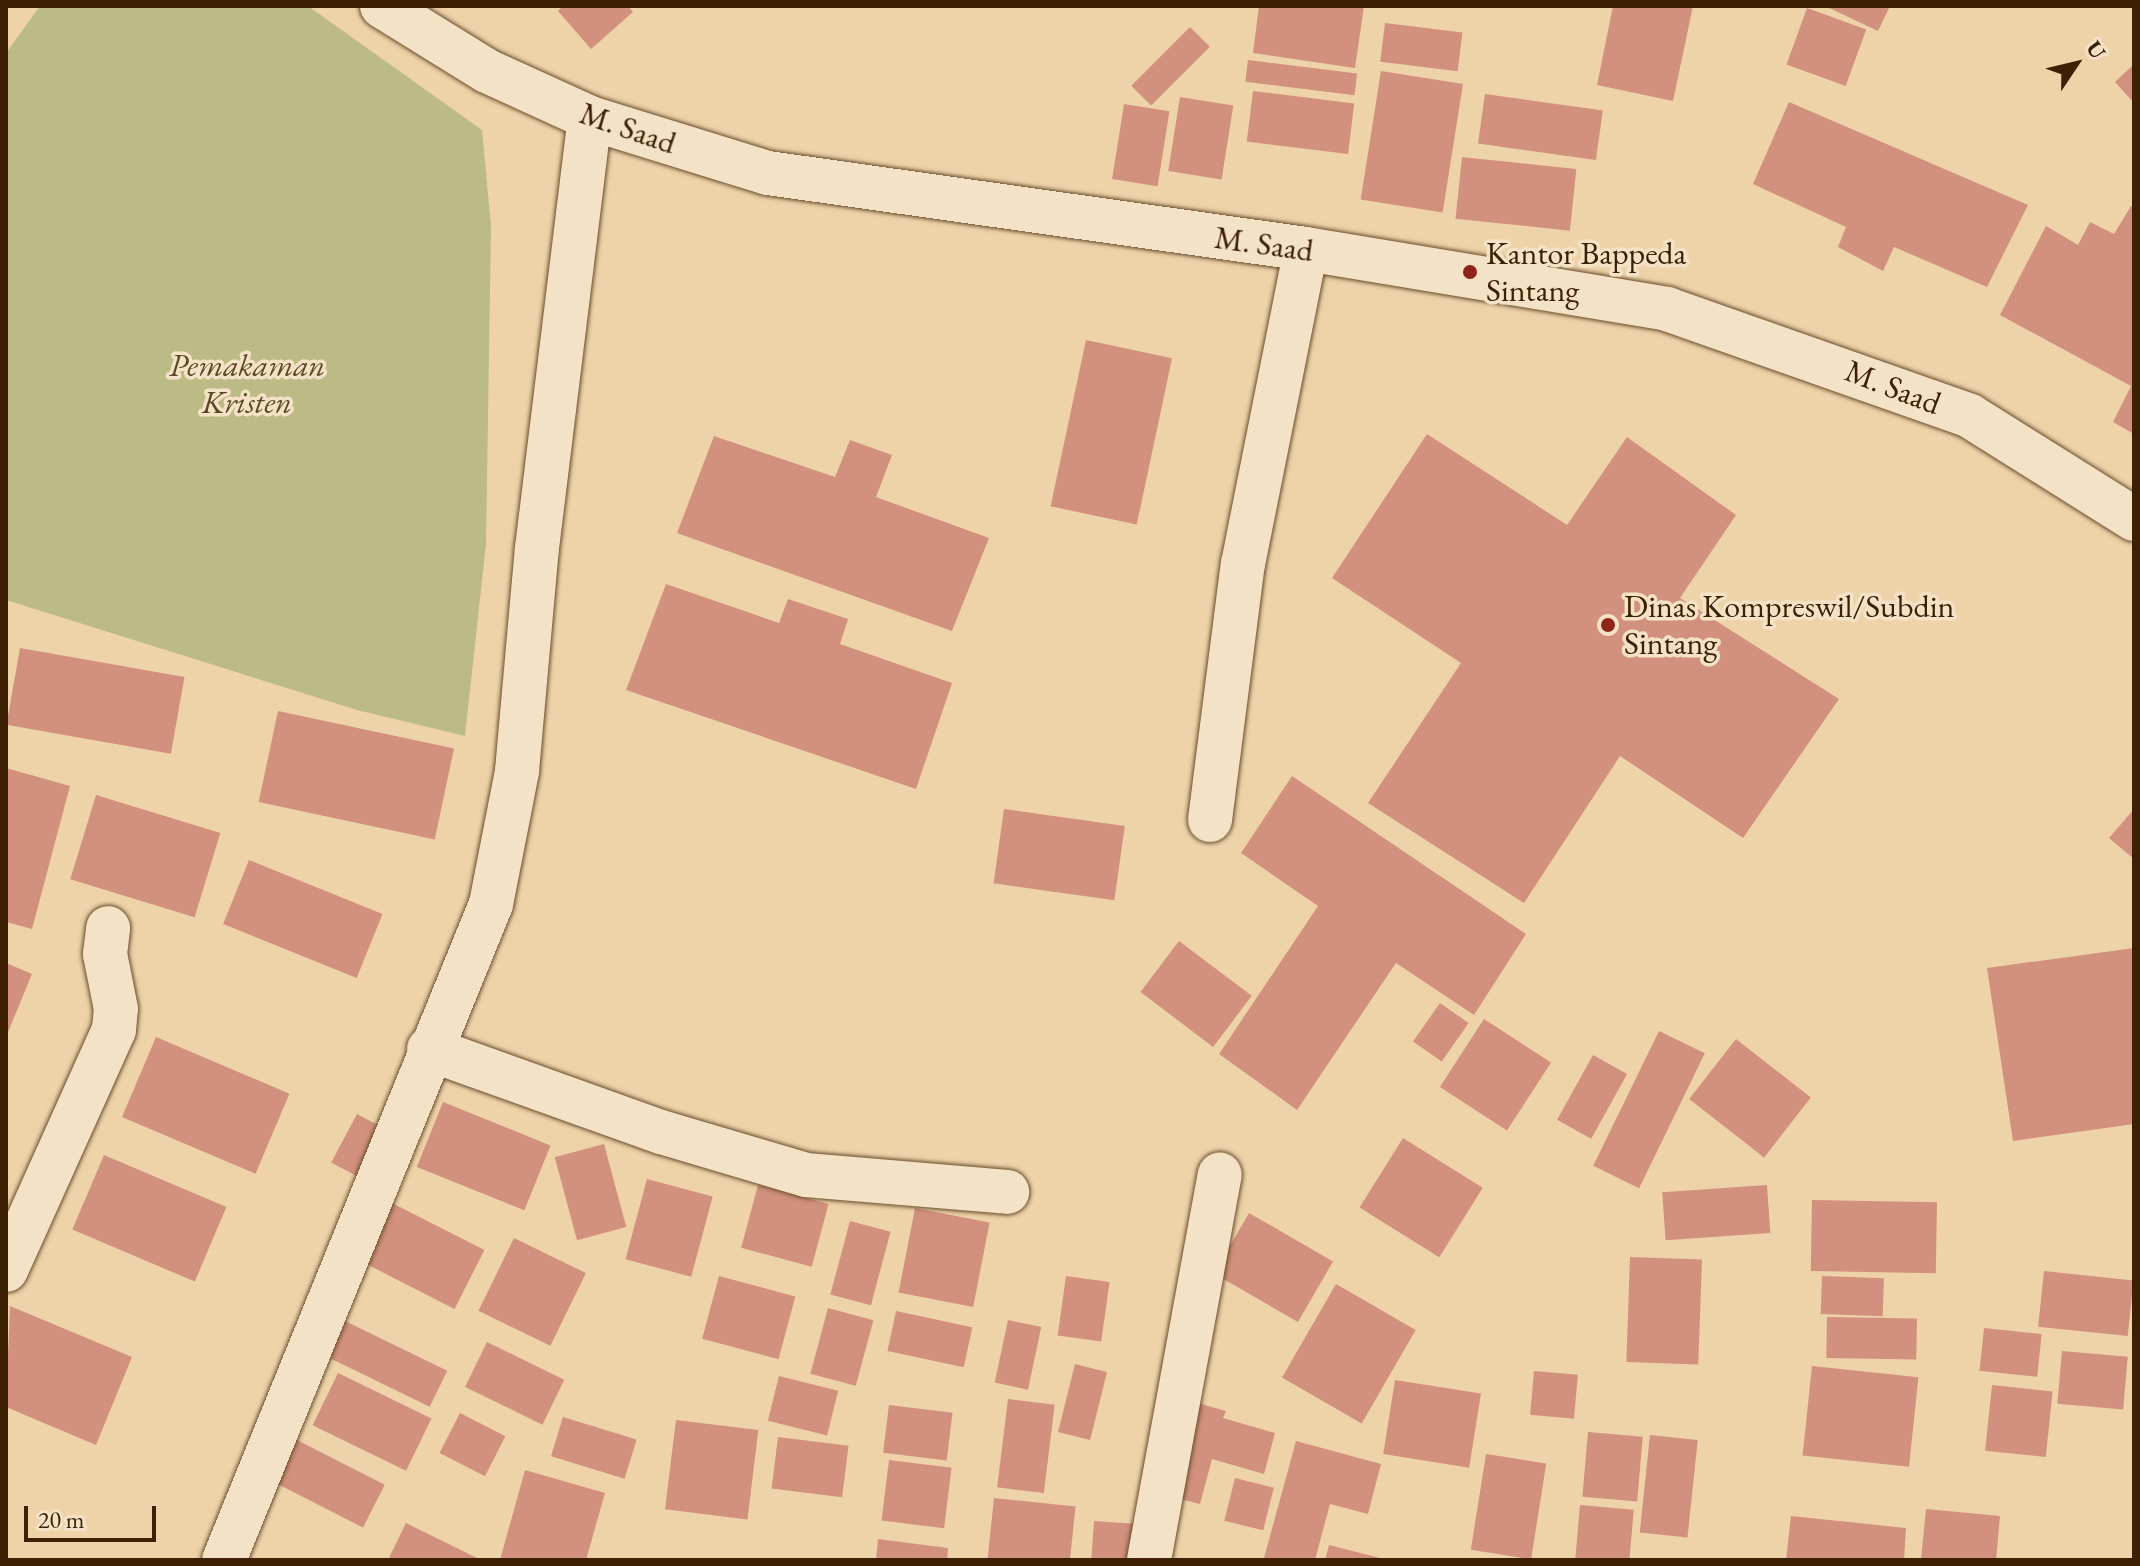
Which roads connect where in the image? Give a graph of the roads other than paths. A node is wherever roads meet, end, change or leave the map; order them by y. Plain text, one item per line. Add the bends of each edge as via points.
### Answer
1 (382, 6) edge
2 (590, 118) junction
3 (1306, 249) junction
4 (2134, 519) edge
5 (1210, 820) dead end
6 (108, 928) dead end
7 (429, 1049) junction
8 (1220, 1174) dead end
9 (1007, 1192) dead end
10 (6, 1270) edge
11 (224, 1560) edge
12 (1149, 1560) edge

1 - 2 street, M. Saad via 487,71
2 - 3 street, M. Saad via 768,173
2 - 7 street via 507,826 483,925
3 - 4 street, M. Saad via 1600,296 1724,326 1970,416
3 - 5 street via 1243,564
6 - 10 street via 105,954 114,1030
7 - 9 street via 661,1132 806,1175
7 - 11 street
8 - 12 street

